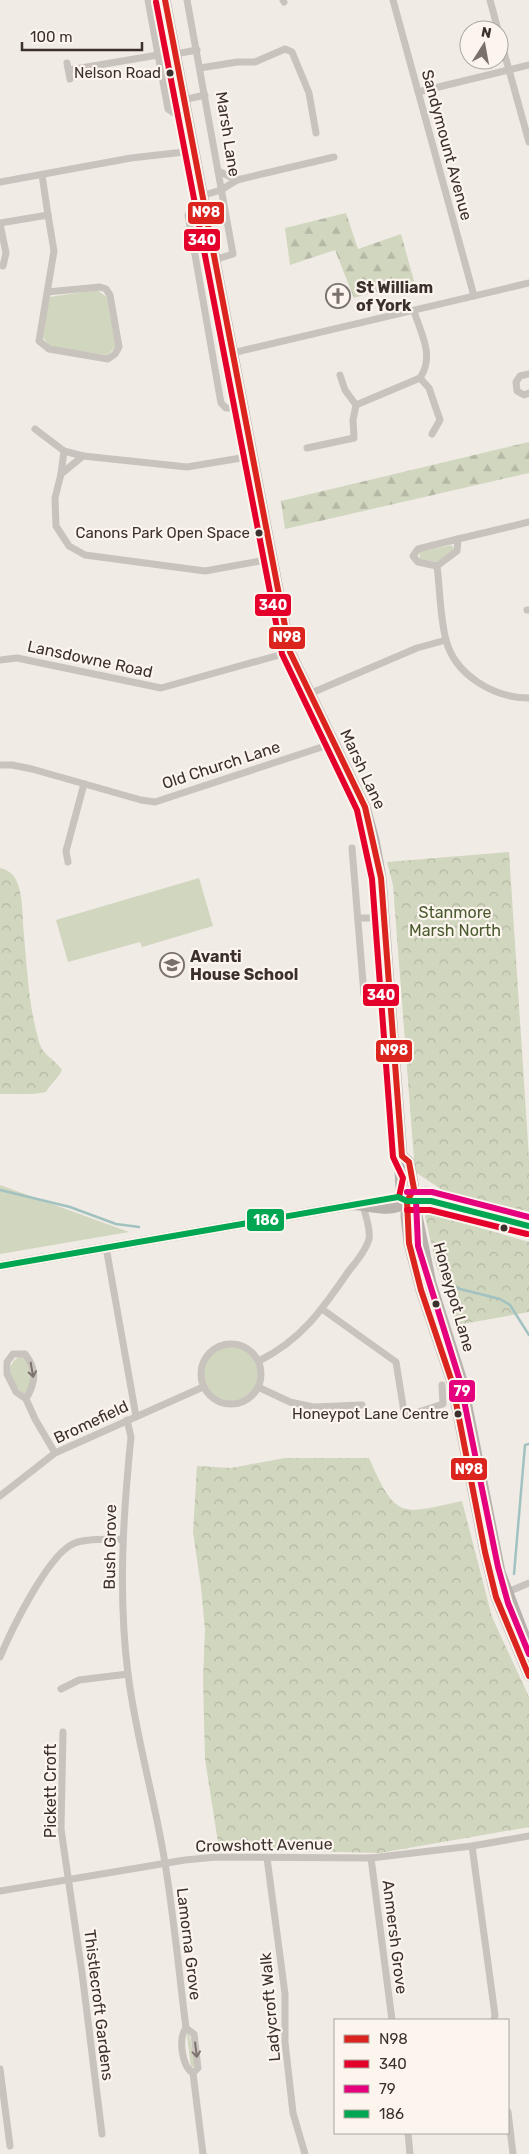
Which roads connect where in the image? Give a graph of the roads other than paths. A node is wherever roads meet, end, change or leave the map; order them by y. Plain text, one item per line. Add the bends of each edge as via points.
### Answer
1 (148, 0) edge
2 (165, 0) edge
3 (187, 0) edge
4 (393, 0) edge
5 (490, 0) edge
6 (495, 20) edge
7 (197, 50) junction
8 (175, 54) junction
9 (158, 55) junction
10 (529, 65) edge
11 (200, 68) junction
12 (509, 70) junction
13 (70, 79) dead end
14 (418, 92) junction
15 (205, 95) junction
16 (183, 100) junction
17 (185, 112) junction
18 (316, 133) dead end
19 (529, 142) edge
20 (192, 151) junction
21 (334, 157) dead end
22 (218, 171) junction
23 (42, 175) junction
24 (237, 180) junction
25 (0, 182) edge
26 (221, 190) junction
27 (201, 196) junction
28 (203, 208) junction
29 (48, 215) junction
30 (0, 224) edge
31 (214, 260) junction
32 (3, 266) dead end
33 (529, 283) edge
34 (47, 292) junction
35 (474, 296) junction
36 (414, 311) junction
37 (232, 353) junction
38 (529, 374) edge
39 (340, 375) dead end
40 (420, 378) junction
41 (529, 394) edge
42 (243, 406) junction
43 (356, 406) junction
44 (35, 429) dead end
45 (432, 434) dead end
46 (307, 448) dead end
47 (64, 452) junction
48 (83, 456) junction
49 (253, 456) junction
50 (61, 474) junction
51 (529, 522) edge
52 (458, 539) junction
53 (271, 559) junction
54 (437, 566) junction
55 (446, 640) junction
56 (290, 652) junction
57 (0, 660) edge
58 (308, 694) junction
59 (529, 698) edge
60 (334, 743) junction
61 (0, 765) edge
62 (84, 784) junction
63 (352, 848) dead end
64 (68, 862) dead end
65 (358, 918) junction
66 (384, 918) junction
67 (364, 995) dead end
68 (407, 1201) junction
69 (363, 1205) junction
70 (529, 1226) edge
71 (106, 1247) junction
72 (0, 1266) edge
73 (322, 1309) junction
74 (259, 1361) junction
75 (442, 1385) dead end
76 (203, 1386) junction
77 (258, 1387) junction
78 (26, 1399) junction
79 (362, 1405) dead end
80 (136, 1416) junction
81 (127, 1420) junction
82 (55, 1453) junction
83 (0, 1496) edge
84 (122, 1539) junction
85 (529, 1583) edge
86 (501, 1595) junction
87 (529, 1648) edge
88 (0, 1657) edge
89 (128, 1674) junction
90 (529, 1676) edge
91 (61, 1689) dead end
92 (63, 1732) dead end
93 (529, 1836) edge
94 (472, 1846) junction
95 (267, 1858) junction
96 (371, 1858) junction
97 (165, 1862) junction
98 (69, 1879) junction
99 (0, 1891) edge
100 (495, 2018) edge
101 (392, 2019) edge
102 (186, 2028) junction
103 (0, 2068) edge
104 (193, 2074) junction
105 (509, 2120) edge
106 (102, 2134) dead end
107 (408, 2134) edge
108 (10, 2146) dead end
109 (203, 2154) edge
110 (305, 2154) edge
111 (410, 2154) edge
112 (513, 2154) edge

1 - 9 street
2 - 8 main road, Marsh Lane
3 - 7 street, Marsh Lane
4 - 14 street, Sandymount Avenue
5 - 6 street
7 - 8 street
7 - 11 street, Marsh Lane
8 - 16 main road, Marsh Lane
9 - 13 street via 68,67
9 - 17 street via 168,109 174,113
10 - 12 street
11 - 15 street, Marsh Lane
11 - 18 street via 255,62 285,49 292,52 309,93
12 - 14 street
12 - 19 street
14 - 35 street, Sandymount Avenue
15 - 16 street
15 - 22 street, Marsh Lane
16 - 17 main road, Marsh Lane
17 - 20 main road, Marsh Lane
20 - 23 street via 132,158
20 - 27 main road, Marsh Lane
21 - 24 street
22 - 24 street
22 - 26 street, Marsh Lane
23 - 25 street
23 - 29 street
24 - 26 street
26 - 27 street
26 - 31 street, Marsh Lane via 233,254
27 - 28 main road, Marsh Lane
28 - 31 main road, Marsh Lane
28 - 42 street via 190,211 188,215 221,403 226,408
29 - 30 street
29 - 34 street via 54,243
30 - 32 street via 6,253
31 - 37 main road, Marsh Lane
33 - 35 street
34 - 34 street via 39,341 49,349 108,359 115,354 119,347 110,295 106,289
35 - 36 street
36 - 37 street
36 - 40 street via 429,356
37 - 42 main road, Marsh Lane
38 - 41 street via 520,376 516,382 518,391
39 - 43 street
40 - 43 street
40 - 45 street via 429,388 440,420
42 - 49 main road, Marsh Lane
43 - 46 street via 354,438
44 - 47 street
47 - 48 street
47 - 50 street
48 - 49 street via 187,467
48 - 50 street
49 - 53 main road, Marsh Lane
50 - 53 street via 55,498 56,526 70,546 85,555 205,571
51 - 52 street
52 - 54 street via 457,551
52 - 54 street via 418,549 413,556 418,562
53 - 56 main road, Marsh Lane
54 - 55 street
55 - 58 street via 416,648
55 - 59 street via 460,667 485,688 517,698
56 - 57 street, Lansdowne Road via 161,688 18,658
56 - 58 main road, Marsh Lane
58 - 60 main road, Marsh Lane
60 - 62 street, Old Church Lane via 155,802
60 - 66 main road, Marsh Lane via 369,821 378,860
61 - 62 street, Old Church Lane via 12,765
62 - 64 street via 66,851
63 - 65 street
65 - 66 street
65 - 67 street
66 - 68 main road, Marsh Lane via 402,1156 401,1188
68 - 69 street via 398,1197
68 - 70 street via 431,1201
68 - 86 main road, Honeypot Lane via 417,1216 431,1283 462,1381 500,1572
69 - 71 street
69 - 73 street via 369,1233 367,1245
71 - 72 street
71 - 80 street
73 - 74 street via 305,1330 280,1350
73 - 75 street via 396,1362 404,1412 409,1415 443,1404
74 - 76 street via 247,1347 221,1344 209,1352 202,1364
74 - 77 street via 262,1371
76 - 77 street via 208,1395 219,1402 233,1404 251,1396
76 - 80 street, Bromefield
77 - 79 street via 290,1402 313,1407
78 -> 78 street via 16,1392 7,1374 7,1362 14,1354 25,1354 33,1364 32,1390
78 - 82 street
80 - 81 street, Bromefield
81 - 82 street, Bromefield
81 - 84 street, Bush Grove via 131,1437
82 - 83 street, Bromefield
84 - 88 street via 75,1543 56,1558 15,1624
84 - 89 street, Bush Grove
85 - 86 street
86 - 87 main road, Honeypot Lane
86 - 90 main road, Honeypot Lane
89 - 91 street via 79,1680
89 - 97 street, Bush Grove
92 - 98 street, Pickett Croft via 61,1829
93 - 94 street, Crowshott Avenue
94 - 96 street, Crowshott Avenue
94 - 100 street
95 - 96 street, Crowshott Avenue
95 - 97 street, Crowshott Avenue via 216,1857
95 - 110 street, Ladycroft Walk via 285,1994 285,2042 293,2113
96 - 101 street, Anmersh Grove
97 - 98 street, Crowshott Avenue
97 - 102 street, Lamorna Grove
98 - 99 street, Crowshott Avenue
98 - 106 street, Thistlecroft Gardens
102 - 104 street, Lamorna Grove via 182,2036 185,2065
102 -> 104 street, Lamorna Grove via 194,2034 198,2068
103 - 108 street
104 - 109 street, Lamorna Grove
105 - 112 street
107 - 111 street

